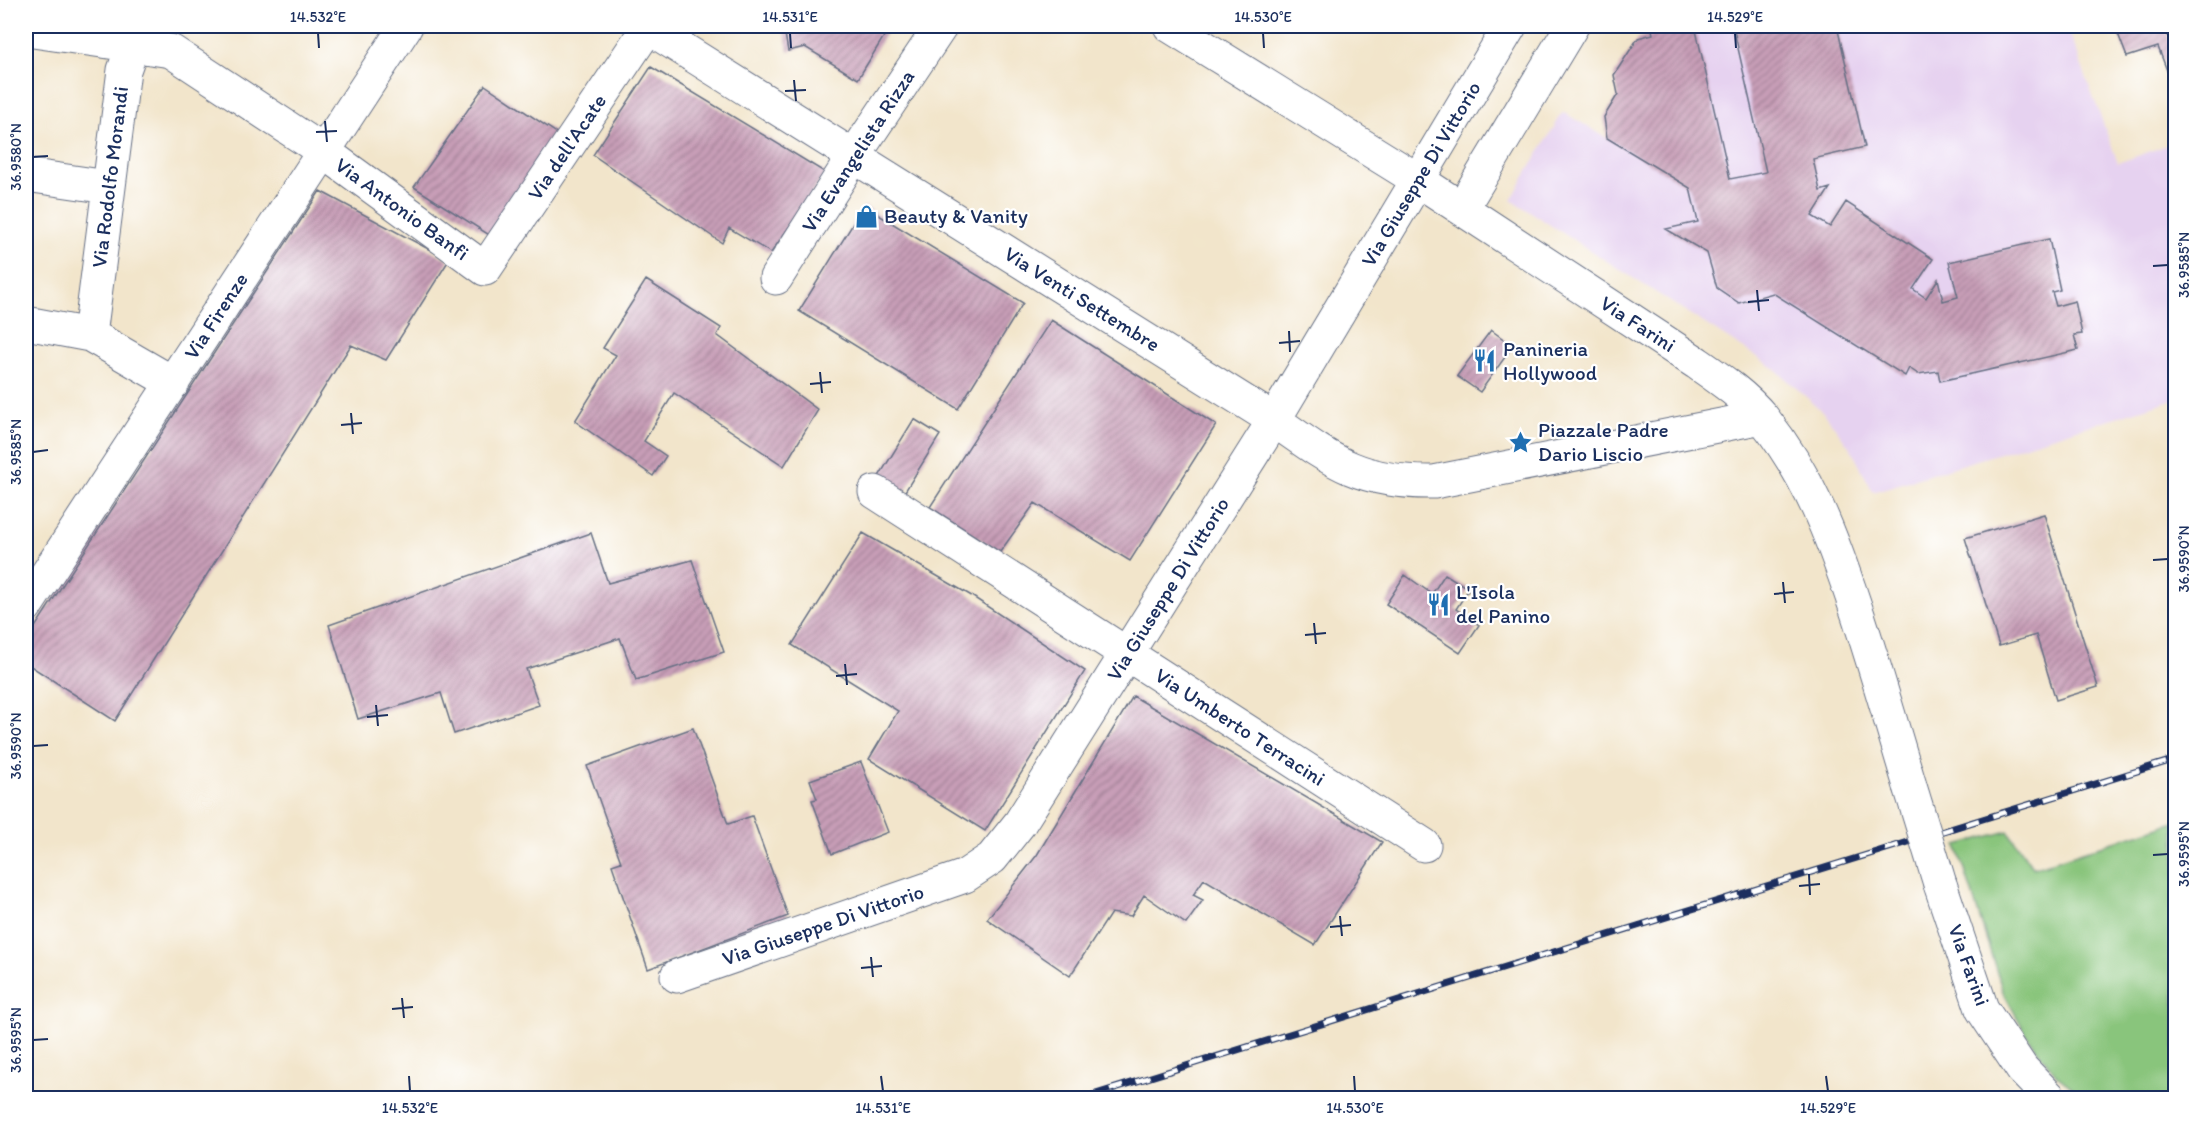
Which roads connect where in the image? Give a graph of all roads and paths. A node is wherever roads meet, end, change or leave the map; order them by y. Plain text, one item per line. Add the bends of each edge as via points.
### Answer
1 (406, 26) edge
2 (647, 26) edge
3 (941, 26) edge
4 (1170, 26) edge
5 (1510, 26) edge
6 (1572, 26) edge
7 (26, 30) edge
8 (140, 35) edge
9 (323, 151) junction
10 (854, 156) junction
11 (26, 175) edge
12 (1419, 180) junction
13 (108, 187) junction
14 (1462, 208) junction
15 (485, 269) joint
16 (776, 278) dead end
17 (26, 323) edge
18 (90, 335) junction
19 (173, 383) junction
20 (1762, 417) junction
21 (1274, 420) junction
22 (875, 492) dead end
23 (26, 606) edge
24 (1127, 654) junction
25 (1424, 845) dead end
26 (677, 976) dead end
27 (2050, 1098) edge

1 - 9 street, Via Firenze
2 - 10 street, Via Venti Settembre
2 - 15 street, Via dell'Acate
3 - 10 street, Via Evangelista Rizza
4 - 12 street, Via Farini
5 - 12 street, Via Giuseppe Di Vittorio
6 - 14 street
7 - 8 street, Via Antonio Banfi
8 - 9 street, Via Antonio Banfi via 171,51
8 - 13 street, Via Rodolfo Morandi via 124,70
9 - 15 street, Via Antonio Banfi
9 - 19 street, Via Firenze
10 - 16 street, Via Evangelista Rizza
10 - 21 street, Via Venti Settembre
11 - 13 street
12 - 14 street, Via Farini
12 - 21 street, Via Giuseppe Di Vittorio
13 - 18 street, Via Rodolfo Morandi
14 - 20 street, Via Farini via 1697,363 1732,388
17 - 18 street
18 - 19 street
19 - 23 street, Via Firenze
20 - 21 street, Via Venti Settembre via 1434,482 1405,482 1352,470
20 - 27 street, Via Farini, bridge via 1814,497 1838,555 1982,1009 2022,1070
21 - 24 street, Via Giuseppe Di Vittorio
22 - 24 street, Via Umberto Terracini
24 - 25 street, Via Umberto Terracini
24 - 26 street, Via Giuseppe Di Vittorio via 1020,823 992,858 965,876

